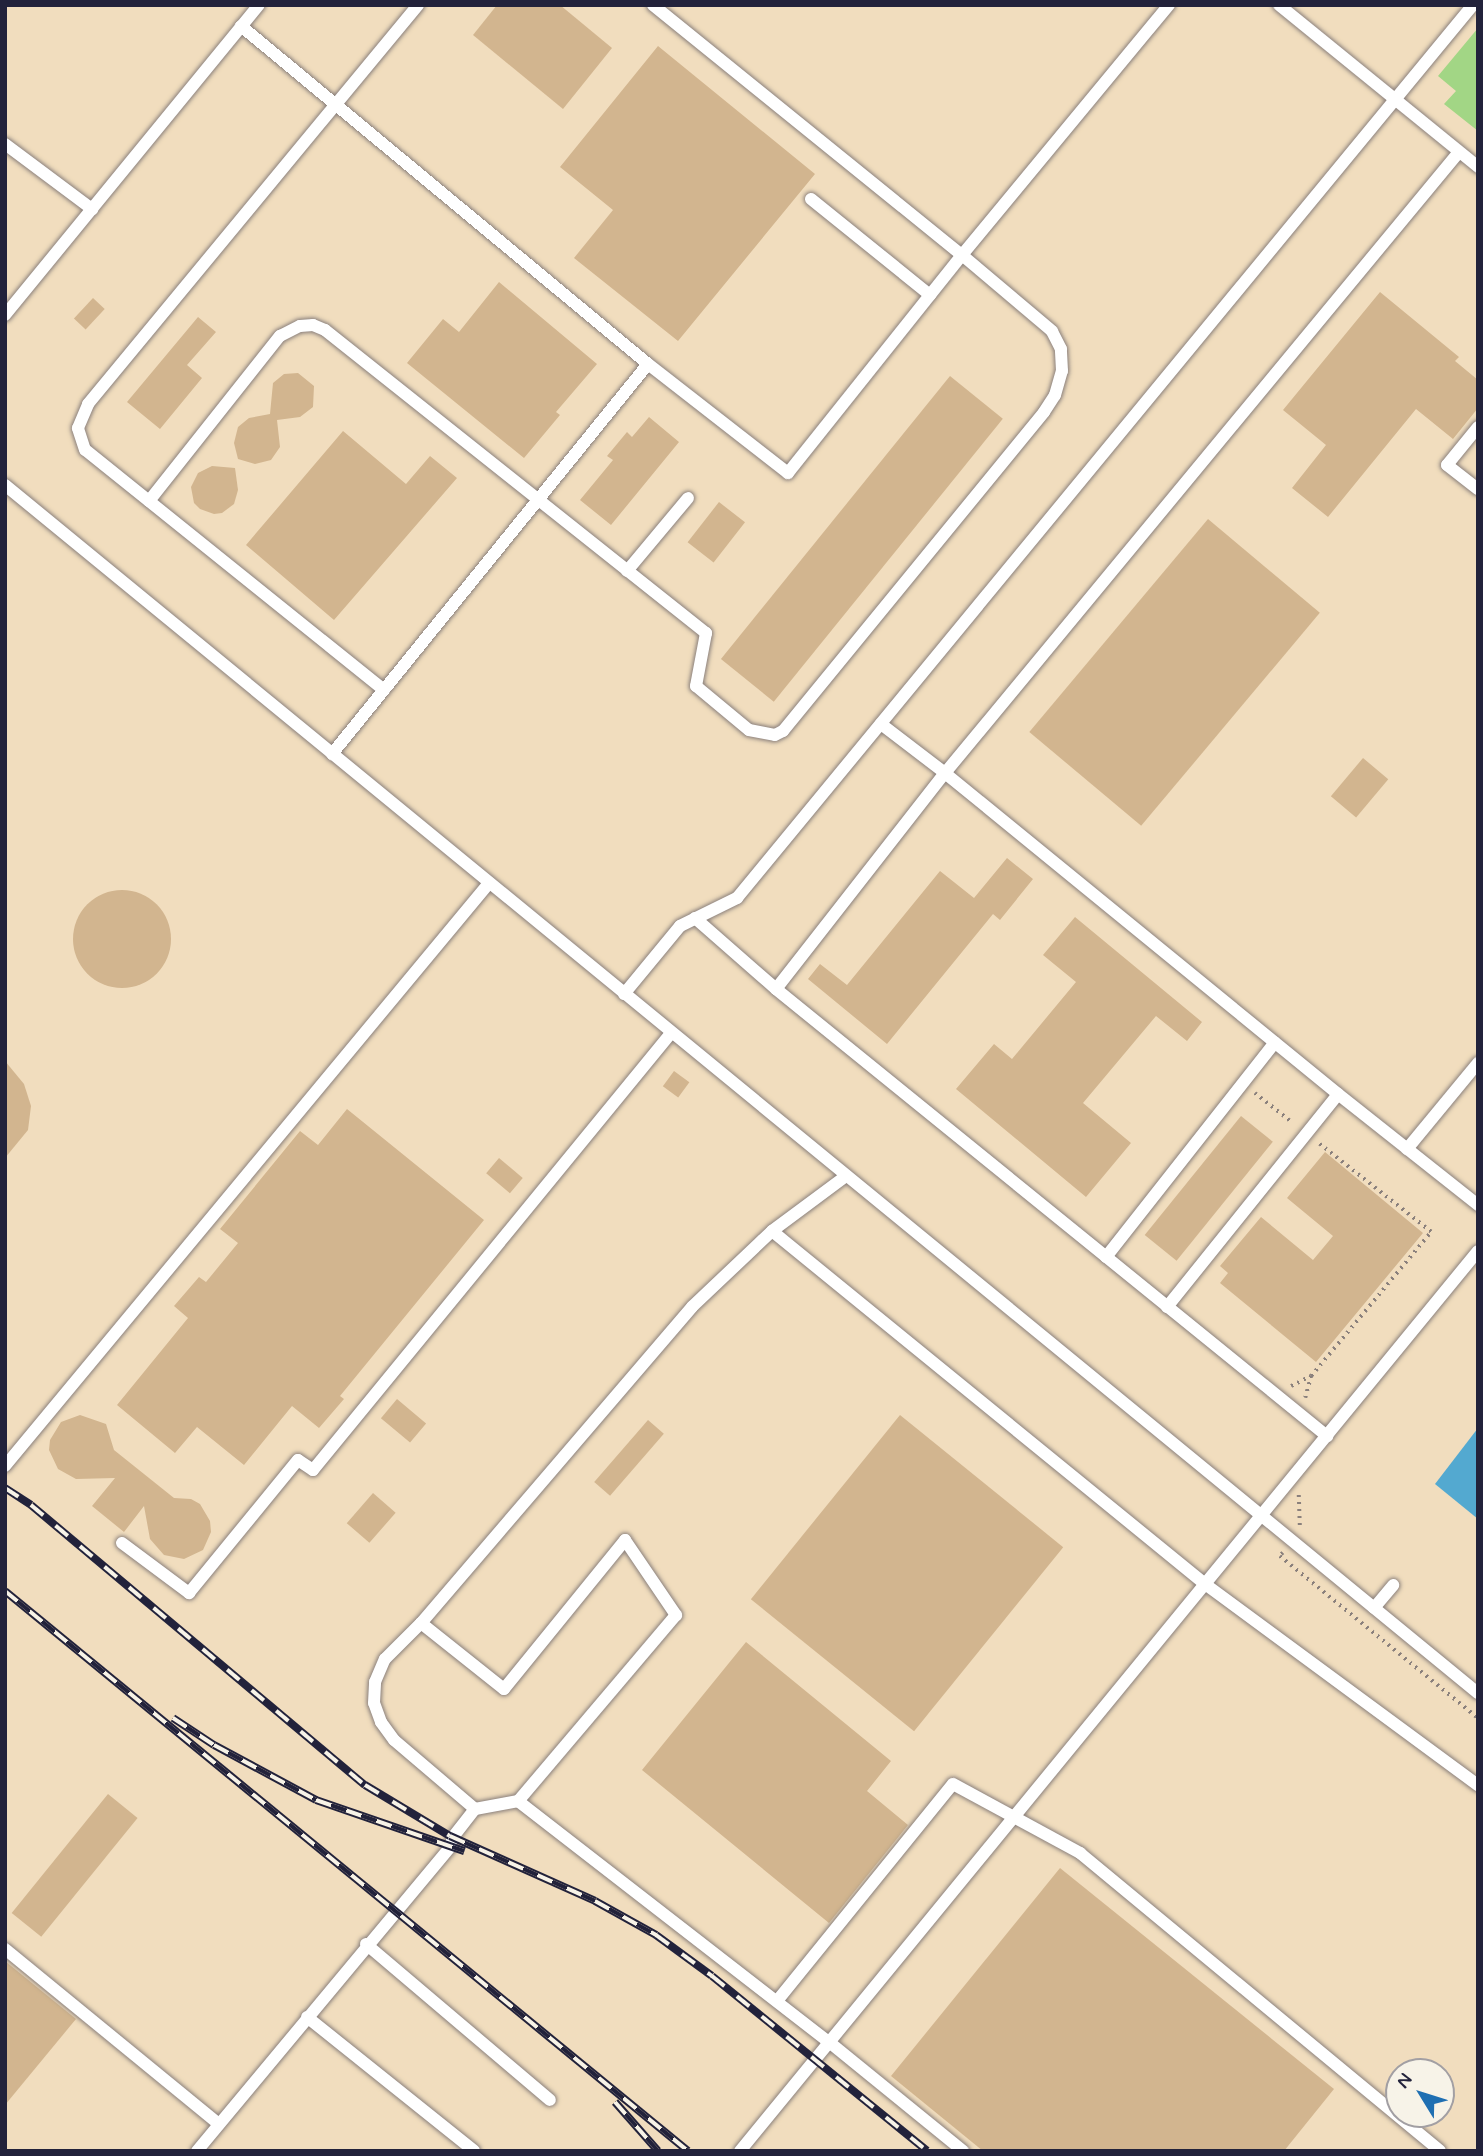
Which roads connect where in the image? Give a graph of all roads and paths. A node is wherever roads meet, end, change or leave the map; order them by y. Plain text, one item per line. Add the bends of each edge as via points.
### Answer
1 (259, 5) edge
2 (418, 5) edge
3 (653, 5) edge
4 (1169, 5) edge
5 (1279, 5) edge
6 (1473, 5) edge
7 (241, 26) junction
8 (1395, 100) junction
9 (335, 102) junction
10 (5, 144) edge
11 (1459, 152) junction
12 (1478, 167) edge
13 (811, 199) dead end
14 (92, 209) junction
15 (962, 255) junction
16 (930, 295) junction
17 (5, 315) edge
18 (648, 364) junction
19 (1478, 427) edge
20 (5, 485) edge
21 (1478, 489) edge
22 (688, 498) dead end
23 (149, 501) junction
24 (538, 501) junction
25 (627, 571) junction
26 (384, 690) junction
27 (881, 724) junction
28 (332, 754) junction
29 (945, 773) junction
30 (489, 883) junction
31 (695, 918) junction
32 (776, 989) junction
33 (624, 994) junction
34 (671, 1033) junction
35 (1275, 1042) junction
36 (1478, 1063) edge
37 (1338, 1094) junction
38 (1407, 1149) junction
39 (846, 1176) junction
40 (1478, 1205) edge
41 (772, 1231) junction
42 (1478, 1251) edge
43 (1106, 1257) junction
44 (1167, 1307) junction
45 (1311, 1376) dead end
46 (1275, 1394) junction
47 (1327, 1436) junction
48 (5, 1466) edge
49 (1262, 1516) junction
50 (122, 1543) dead end
51 (1205, 1584) junction
52 (1393, 1585) dead end
53 (1374, 1608) junction
54 (421, 1623) junction
55 (1478, 1693) edge
56 (1478, 1785) edge
57 (518, 1801) junction
58 (475, 1809) junction
59 (1013, 1818) junction
60 (366, 1944) junction
61 (5, 1948) edge
62 (776, 2001) junction
63 (307, 2017) junction
64 (829, 2042) junction
65 (550, 2100) dead end
66 (219, 2124) junction
67 (197, 2151) edge
68 (474, 2151) edge
69 (740, 2151) edge
70 (962, 2151) edge
71 (1440, 2151) edge

1 - 7 lane
2 - 9 lane
3 - 15 lane
4 - 15 lane
5 - 8 lane
6 - 8 lane
7 - 9 lane
7 - 14 lane
8 - 11 lane
8 - 27 lane
9 - 18 lane
9 - 23 lane via 82,415 78,428 85,450
10 - 14 lane
11 - 12 lane
11 - 29 lane
13 - 16 lane
14 - 17 lane
15 - 16 lane
15 - 25 lane via 1052,331 1062,360 1055,395 783,731 765,736 749,730 696,686 706,633
16 - 18 lane via 788,474
18 - 24 lane
19 - 21 lane via 1447,465
20 - 28 lane
22 - 25 lane
23 - 24 lane via 280,336 313,325
23 - 26 lane
24 - 25 lane
24 - 26 lane
26 - 28 lane
27 - 29 lane
27 - 31 lane via 737,898
28 - 30 lane
29 - 32 lane
29 - 35 lane
30 - 33 lane
30 - 48 lane
31 - 32 lane
31 - 33 lane via 680,926
32 - 43 lane
33 - 34 lane
34 - 39 lane
34 - 50 lane via 313,1470 298,1460 189,1593
35 - 37 lane
35 - 43 lane
36 - 38 lane
37 - 38 lane
37 - 44 lane
38 - 40 lane
39 - 41 lane
39 - 49 lane
41 - 51 lane
41 - 54 lane via 692,1307
42 - 47 lane
43 - 44 lane
44 - 46 lane
45 - 46 path
46 - 47 lane
47 - 49 lane
49 - 51 lane
49 - 53 lane
51 - 56 lane
51 - 59 lane
52 - 53 lane
53 - 55 lane
54 - 57 lane via 504,1689 625,1541 676,1615
54 - 58 lane via 385,1659 375,1682 374,1703 394,1740
57 - 58 lane
57 - 62 lane
58 - 60 lane via 450,1847
59 - 62 lane via 953,1784
59 - 64 lane
59 - 71 lane via 1080,1853
60 - 63 lane
60 - 65 lane
61 - 66 lane
62 - 64 lane
63 - 66 lane
63 - 68 lane
64 - 69 lane
64 - 70 lane
66 - 67 lane

